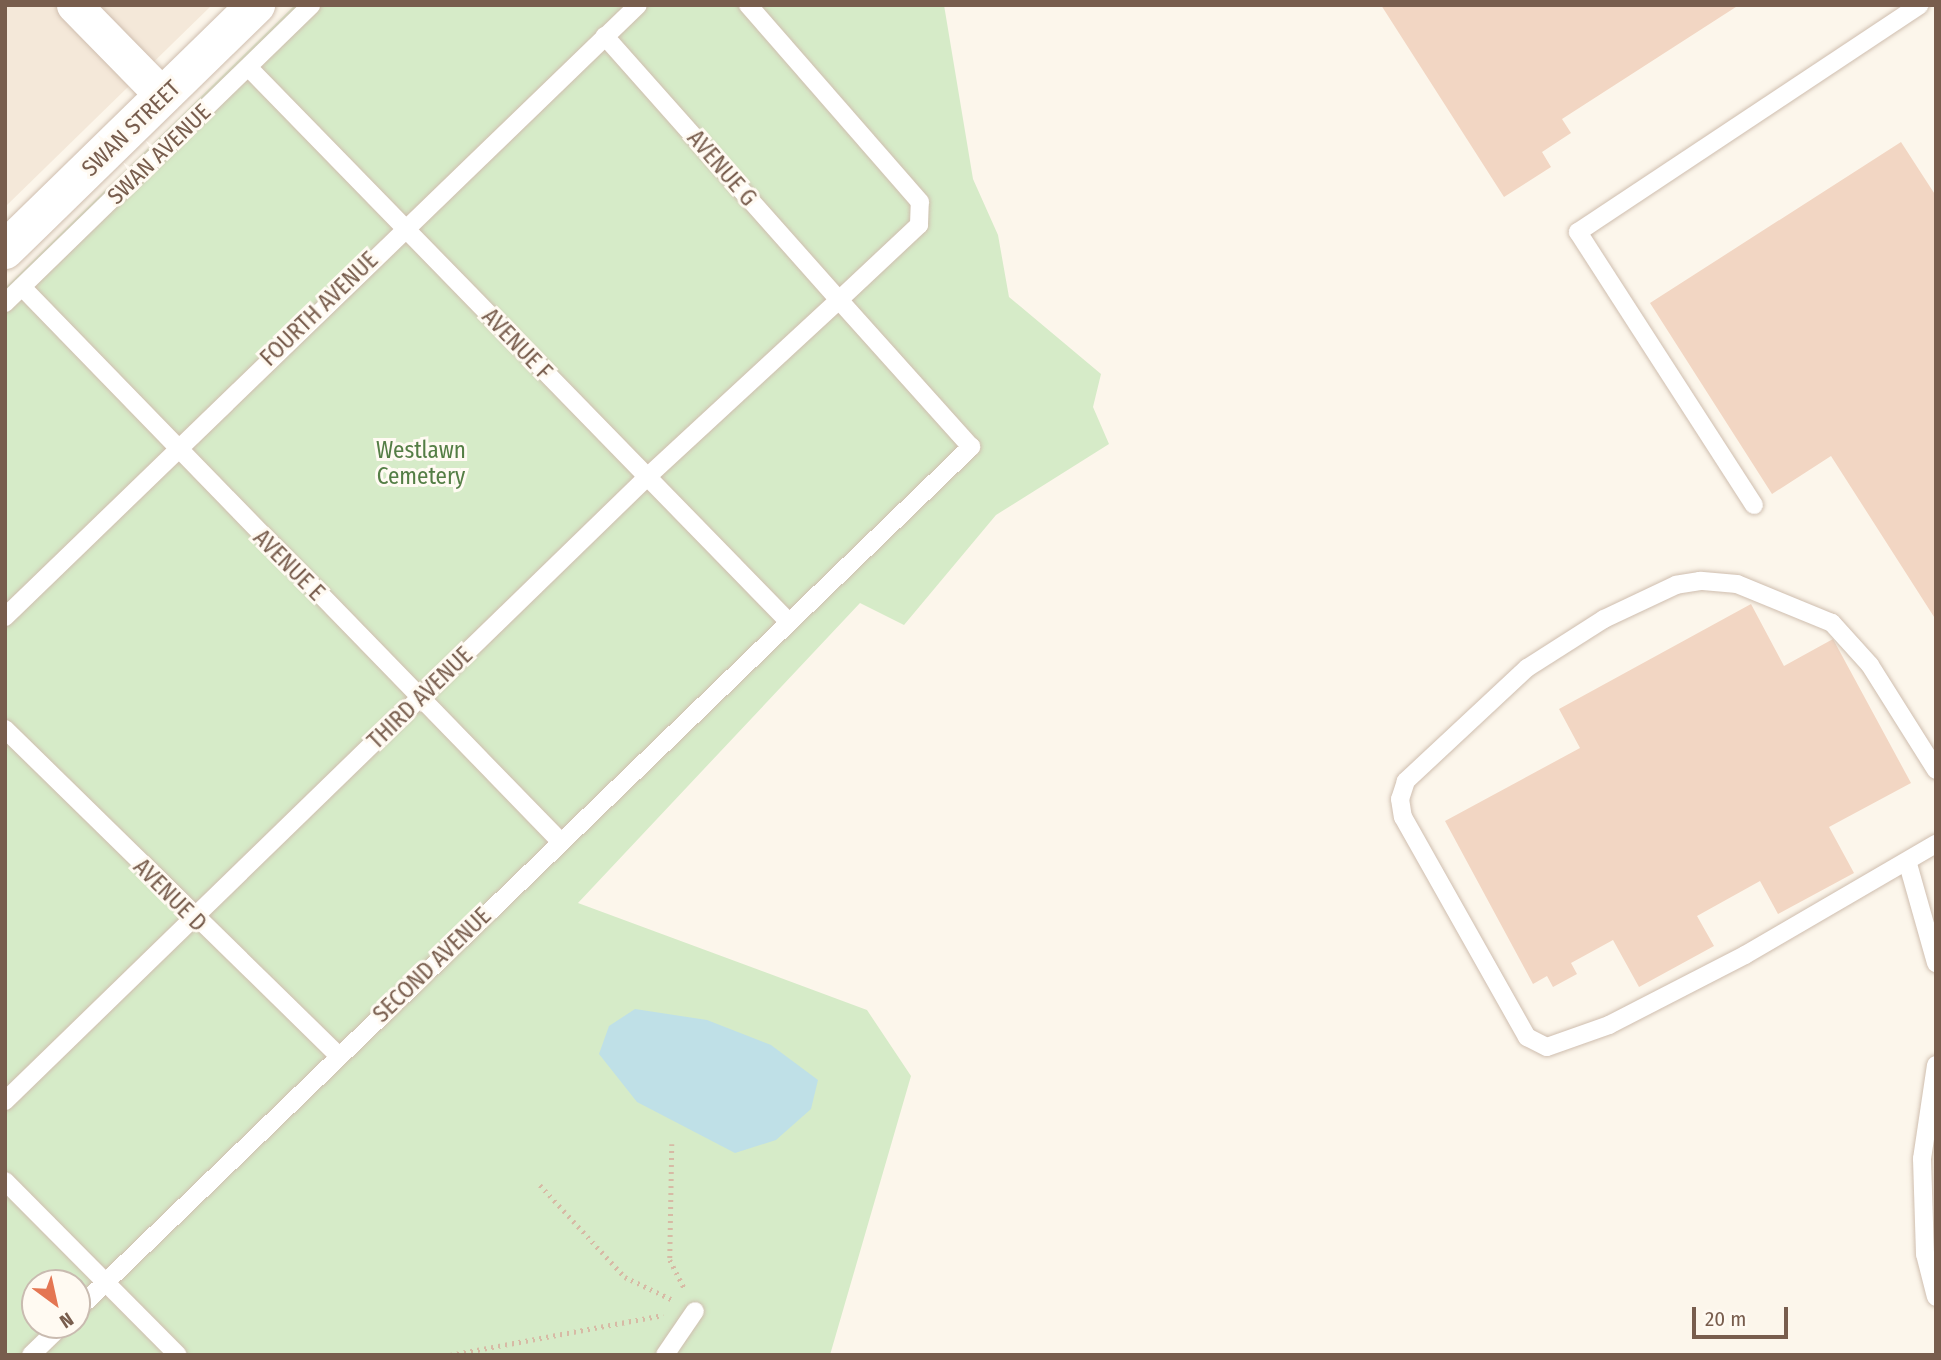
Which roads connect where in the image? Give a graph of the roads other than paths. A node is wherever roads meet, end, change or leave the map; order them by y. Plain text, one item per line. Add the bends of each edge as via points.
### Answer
1 (74, 5) edge
2 (256, 5) edge
3 (311, 5) edge
4 (638, 5) edge
5 (748, 5) edge
6 (1920, 5) edge
7 (605, 36) junction
8 (248, 68) junction
9 (163, 96) junction
10 (404, 226) junction
11 (5, 250) edge
12 (22, 286) junction
13 (839, 300) junction
14 (5, 303) edge
15 (174, 450) junction
16 (645, 479) junction
17 (1754, 505) dead end
18 (5, 617) edge
19 (786, 619) junction
20 (420, 697) junction
21 (5, 729) edge
22 (1936, 770) edge
23 (559, 840) junction
24 (1936, 844) edge
25 (1908, 864) junction
26 (195, 920) junction
27 (1936, 963) edge
28 (339, 1056) junction
29 (1936, 1065) edge
30 (5, 1101) edge
31 (5, 1181) edge
32 (108, 1281) junction
33 (91, 1297) edge
34 (1936, 1297) edge
35 (695, 1311) road end
36 (48, 1339) edge
37 (31, 1355) edge
38 (178, 1355) edge
39 (665, 1355) edge

1 - 9 street
2 - 9 street, SWAN STREET
3 - 8 lane, SWAN AVENUE
4 - 7 lane, FOURTH AVENUE
5 - 13 lane, THIRD AVENUE via 920,202 919,225
6 - 17 lane via 1578,232
7 - 10 lane, FOURTH AVENUE
7 - 13 lane, AVENUE G
8 - 10 lane, AVENUE F
8 - 12 lane, SWAN AVENUE
9 - 11 street, SWAN STREET
10 - 15 lane, FOURTH AVENUE
10 - 16 lane, AVENUE F
12 - 14 lane, SWAN AVENUE
12 - 15 lane, AVENUE E
13 - 16 lane, THIRD AVENUE
13 - 19 lane, AVENUE G via 971,447
15 - 18 lane, FOURTH AVENUE
15 - 20 lane, AVENUE E
16 - 19 lane, AVENUE F
16 - 20 lane, THIRD AVENUE
19 - 23 lane, SECOND AVENUE
20 - 23 lane, AVENUE E
20 - 26 lane, THIRD AVENUE
21 - 26 lane, AVENUE D
22 - 25 lane via 1870,665 1832,623 1737,584 1700,581 1676,584 1604,619 1527,668 1406,781 1401,799 1403,817 1527,1037 1547,1047 1609,1025
23 - 28 lane, SECOND AVENUE
24 - 25 lane
25 - 27 lane
26 - 28 lane, AVENUE D
26 - 30 lane, THIRD AVENUE
28 - 32 lane, SECOND AVENUE
29 - 34 lane via 1922,1159 1925,1254
31 - 32 lane
32 - 33 lane, SECOND AVENUE
32 - 38 lane
35 - 39 lane
36 - 37 lane

